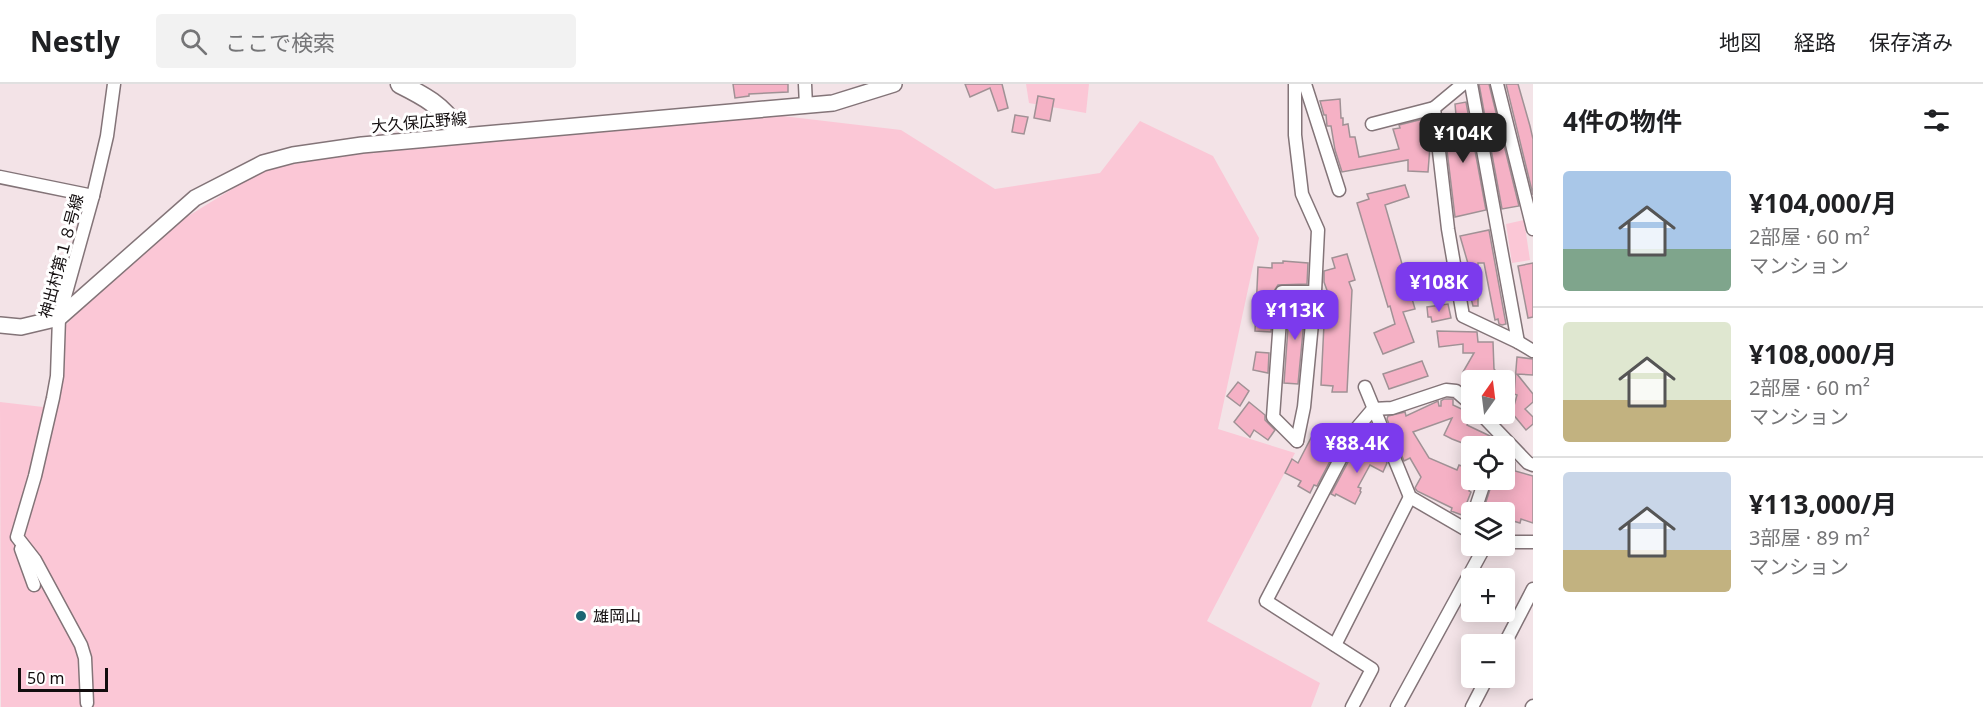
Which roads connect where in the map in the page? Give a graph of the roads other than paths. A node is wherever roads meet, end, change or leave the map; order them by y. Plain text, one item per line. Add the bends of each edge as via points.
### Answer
1 (114, 84) edge
2 (400, 84) edge
3 (805, 84) edge
4 (894, 84) edge
5 (1296, 84) edge
6 (1305, 84) edge
7 (1463, 84) edge
8 (1471, 84) edge
9 (1497, 84) edge
10 (806, 106) junction
11 (1434, 108) junction
12 (1372, 124) dead end
13 (460, 133) junction
14 (0, 177) edge
15 (1339, 190) dead end
16 (93, 196) junction
17 (1533, 229) edge
18 (1315, 292) junction
19 (59, 318) junction
20 (0, 325) edge
21 (1518, 342) junction
22 (1533, 351) edge
23 (1365, 387) dead end
24 (1461, 395) edge
25 (1373, 409) junction
26 (1491, 424) edge
27 (1501, 434) joint
28 (1533, 465) edge
29 (1410, 497) junction
30 (1461, 523) edge
31 (17, 537) junction
32 (1515, 542) edge
33 (1533, 542) edge
34 (1480, 556) edge
35 (34, 585) dead end
36 (1533, 589) edge
37 (1510, 634) edge
38 (1335, 645) junction
39 (1482, 688) edge
40 (87, 703) dead end
41 (1352, 707) edge
42 (1397, 707) edge
43 (1472, 707) edge

1 - 16 street, 神出村第１８号線
2 - 13 main road via 433,101
3 - 10 street
4 - 10 street, 大久保広野線 via 833,103
5 - 18 street via 1294,135 1302,194 1318,230
6 - 15 street
7 - 11 street
8 - 21 street
9 - 17 street
10 - 13 street, 大久保広野線
11 - 12 street
11 - 21 street via 1463,316
13 - 19 street, 大久保広野線 via 293,155 263,163 195,198
14 - 16 street
16 - 19 street, 神出村第１８号線
18 - 18 street via 1304,407 1297,441 1273,417 1282,292
19 - 20 street, 大久保広野線 via 21,327
19 - 31 street, 神出村第１８号線 via 57,376
21 - 22 street
23 - 25 street
24 - 25 street via 1446,390 1392,408
25 - 29 street
25 - 38 street via 1356,429 1266,601
26 - 27 street
27 - 28 street
29 - 30 street
29 - 38 street
31 - 35 street
31 - 40 street via 35,560 81,645
32 - 33 street
34 - 42 street
36 - 37 street
38 - 41 street via 1372,669
39 - 43 street

